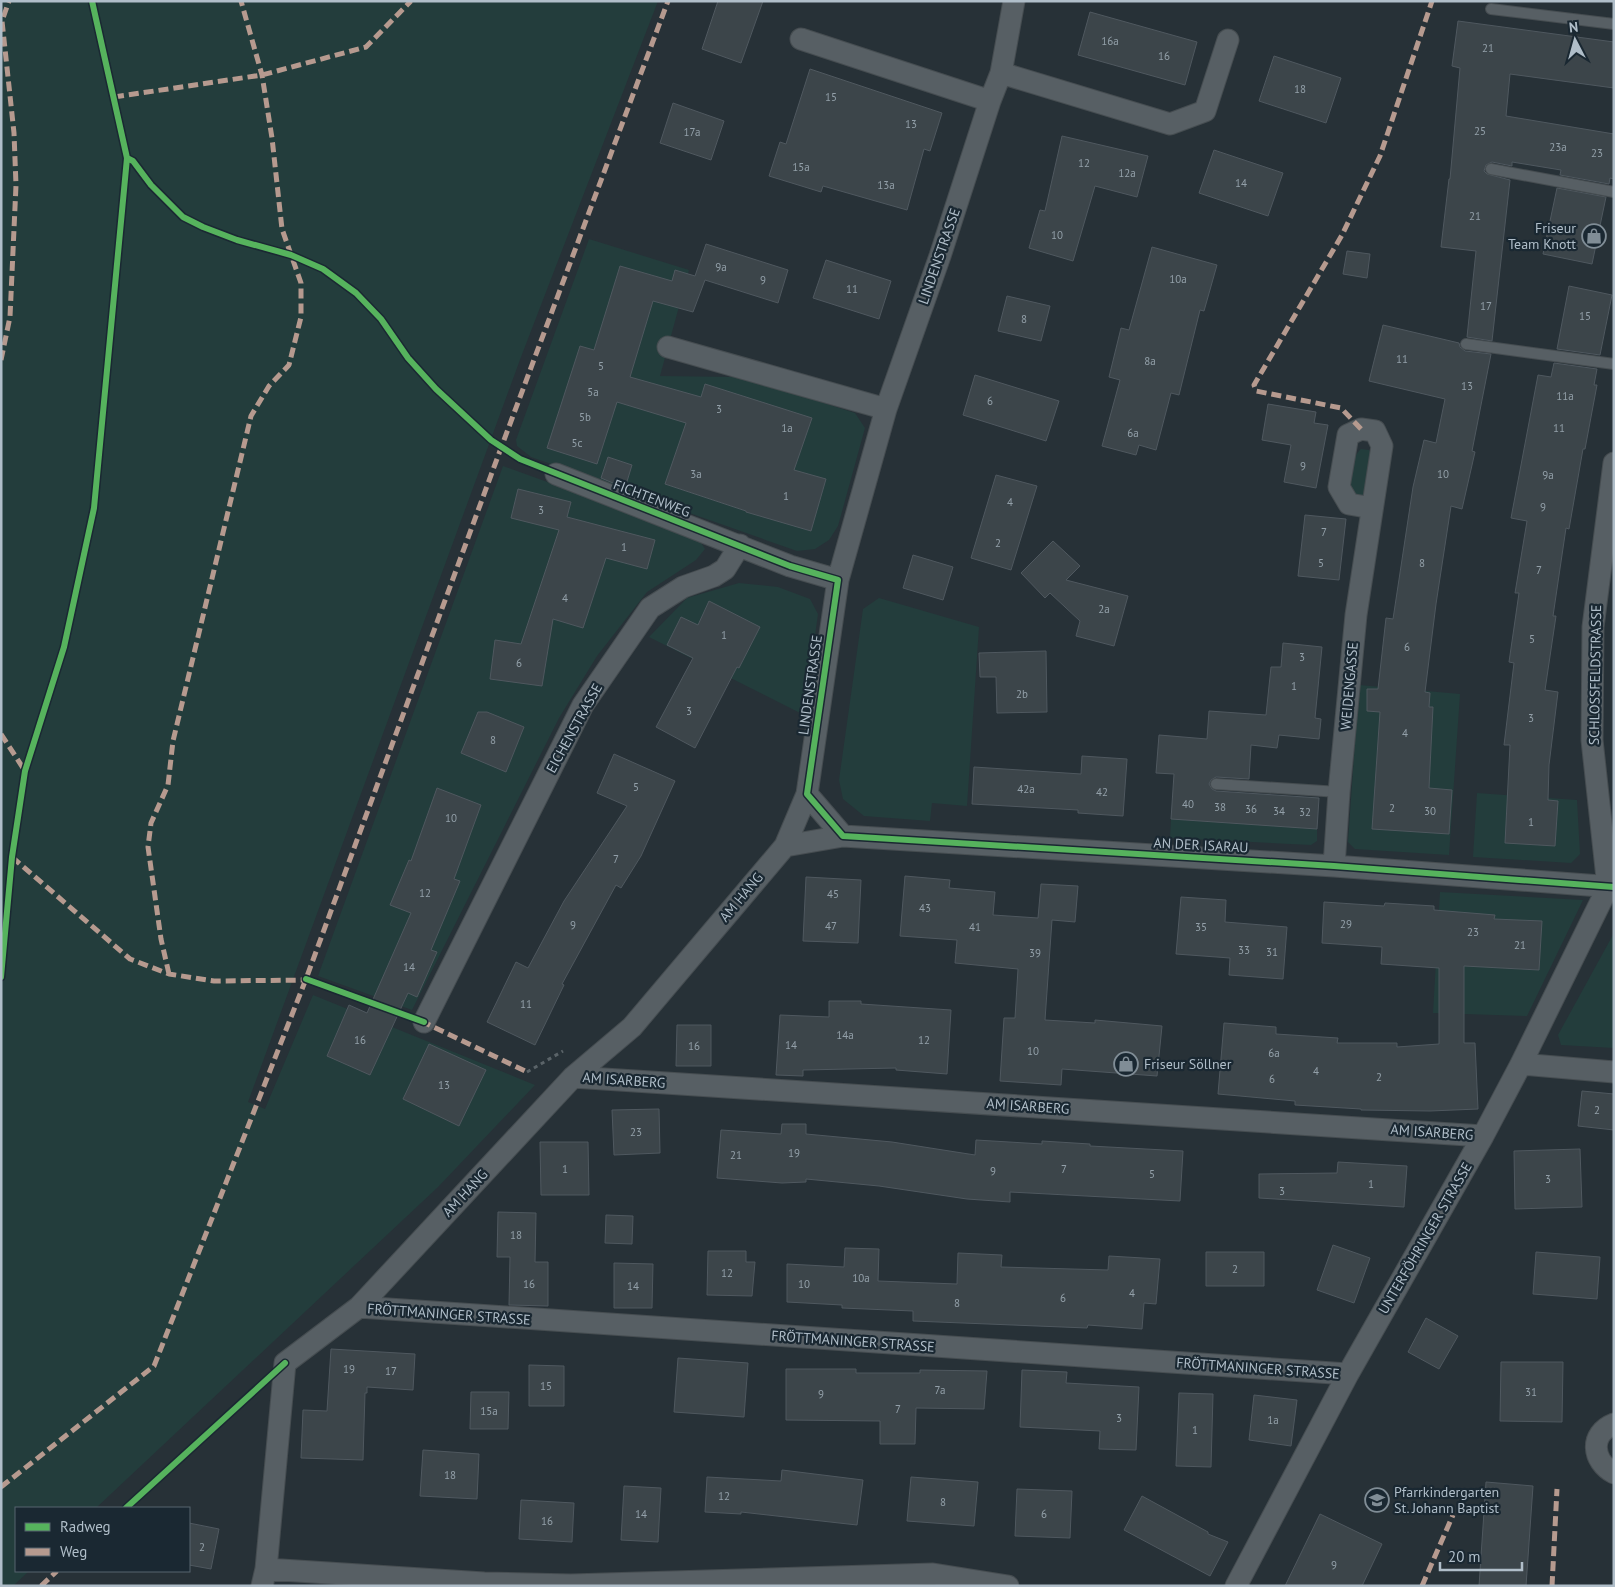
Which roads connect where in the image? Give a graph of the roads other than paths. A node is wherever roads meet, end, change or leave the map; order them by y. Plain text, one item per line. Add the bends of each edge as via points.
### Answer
1 (1014, 1) edge
2 (1491, 9) dead end
3 (1614, 24) edge
4 (800, 39) dead end
5 (1228, 40) dead end
6 (1001, 73) junction
7 (990, 101) junction
8 (1491, 169) dead end
9 (1614, 192) edge
10 (1466, 344) dead end
11 (668, 347) dead end
12 (1614, 364) edge
13 (886, 409) junction
14 (1614, 463) edge
15 (556, 474) dead end
16 (1372, 508) dead end
17 (740, 545) junction
18 (838, 580) junction
19 (1216, 784) dead end
20 (1339, 792) junction
21 (807, 794) junction
22 (843, 836) junction
23 (785, 846) junction
24 (1334, 866) junction
25 (1611, 887) edge
26 (424, 1022) dead end
27 (1521, 1064) junction
28 (1614, 1072) edge
29 (573, 1077) junction
30 (1483, 1136) junction
31 (359, 1307) junction
32 (1348, 1374) junction
33 (1614, 1424) edge
34 (1614, 1473) edge
35 (264, 1577) edge
36 (1008, 1586) edge
37 (1236, 1586) edge

1 - 6 street, LINDENSTRASSE
2 - 3 lane
4 - 7 street
5 - 6 street via 1205,111 1170,124
6 - 7 street, LINDENSTRASSE
7 - 13 street, LINDENSTRASSE
8 - 9 lane
10 - 12 lane
11 - 13 street
13 - 18 street, LINDENSTRASSE
14 - 25 street, SCHLOSSFELDSTRASSE via 1593,627 1592,740
15 - 17 street, FICHTENWEG
16 - 20 street, WEIDENGASSE via 1356,616
17 - 18 street via 790,566
17 - 26 street, EICHENSTRASSE via 725,569 683,587 650,608 583,705
18 - 21 street, LINDENSTRASSE
19 - 20 lane
20 - 24 street, WEIDENGASSE
21 - 22 street
21 - 23 street, AM HANG
22 - 23 street
22 - 24 street, AN DER ISARAU
23 - 29 street, AM HANG via 632,1027
24 - 25 street, AN DER ISARAU
25 - 27 street, UNTERFÖHRINGER STRASSE
27 - 28 street
27 - 30 street, UNTERFÖHRINGER STRASSE
29 - 30 street, AM ISARBERG
29 - 31 street, AM HANG
30 - 32 street, UNTERFÖHRINGER STRASSE
31 - 32 street, FRÖTTMANINGER STRASSE
31 - 35 street, AM HANG via 285,1363
32 - 37 street, UNTERFÖHRINGER STRASSE
33 - 34 street via 1604,1429 1596,1445 1600,1461
35 - 36 street via 570,1585 933,1574

